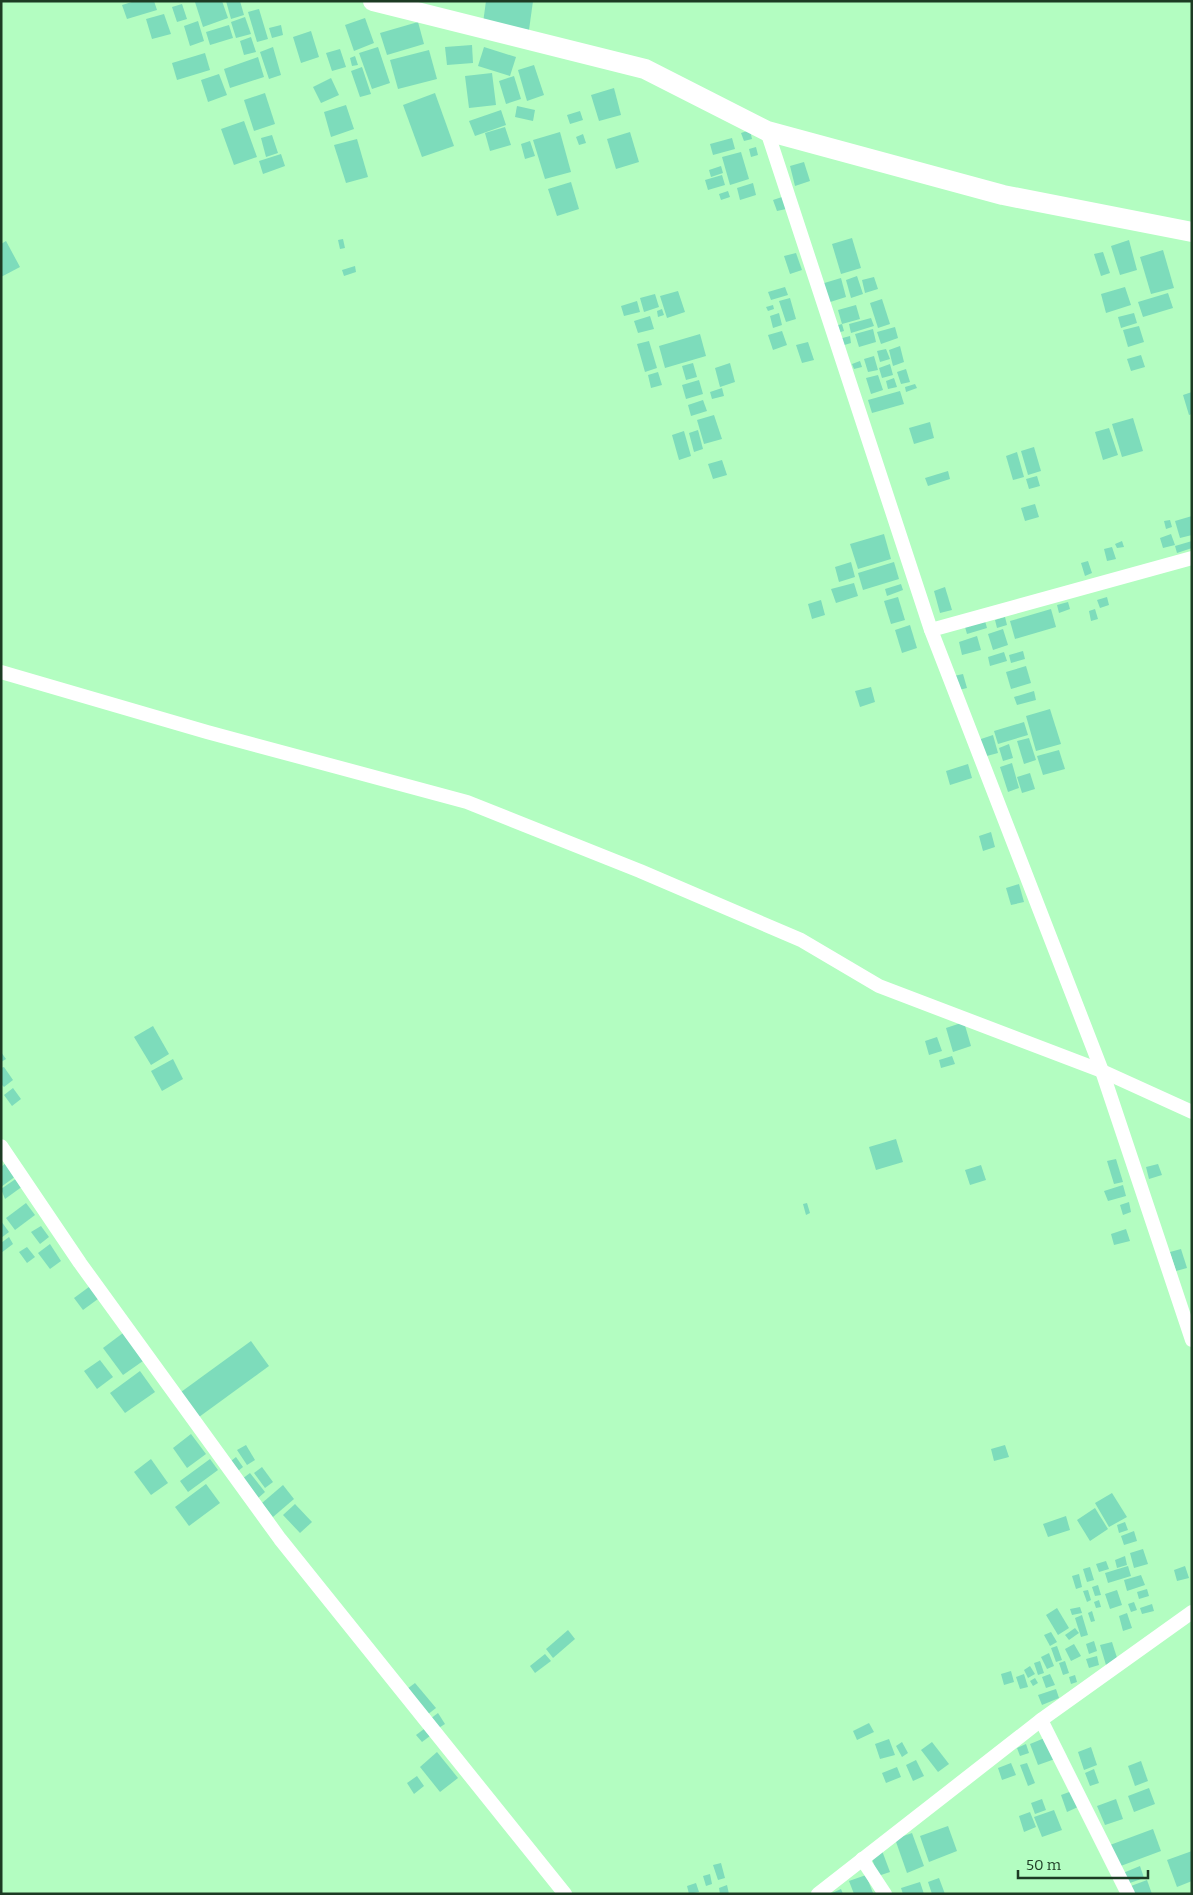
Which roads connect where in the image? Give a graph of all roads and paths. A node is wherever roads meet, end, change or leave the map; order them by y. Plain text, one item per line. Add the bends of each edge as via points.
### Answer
1 (372, 1) edge
2 (767, 131) junction
3 (1192, 232) edge
4 (1192, 558) edge
5 (931, 630) junction
6 (1, 672) edge
7 (1102, 1071) junction
8 (1192, 1112) edge
9 (1, 1146) edge
10 (1192, 1340) edge
11 (1192, 1612) edge
12 (1041, 1720) junction
13 (862, 1859) junction
14 (565, 1894) edge
15 (818, 1894) edge
16 (885, 1894) edge
17 (1128, 1894) edge

1 - 2 street via 645,69
2 - 3 street via 1002,195
2 - 5 street
4 - 5 street
5 - 7 street
6 - 7 street via 466,802 640,870 801,940 879,986
7 - 8 street
7 - 10 street
9 - 14 street via 92,1279 275,1532
11 - 12 street
12 - 13 street
12 - 17 street
13 - 15 street
13 - 16 street

